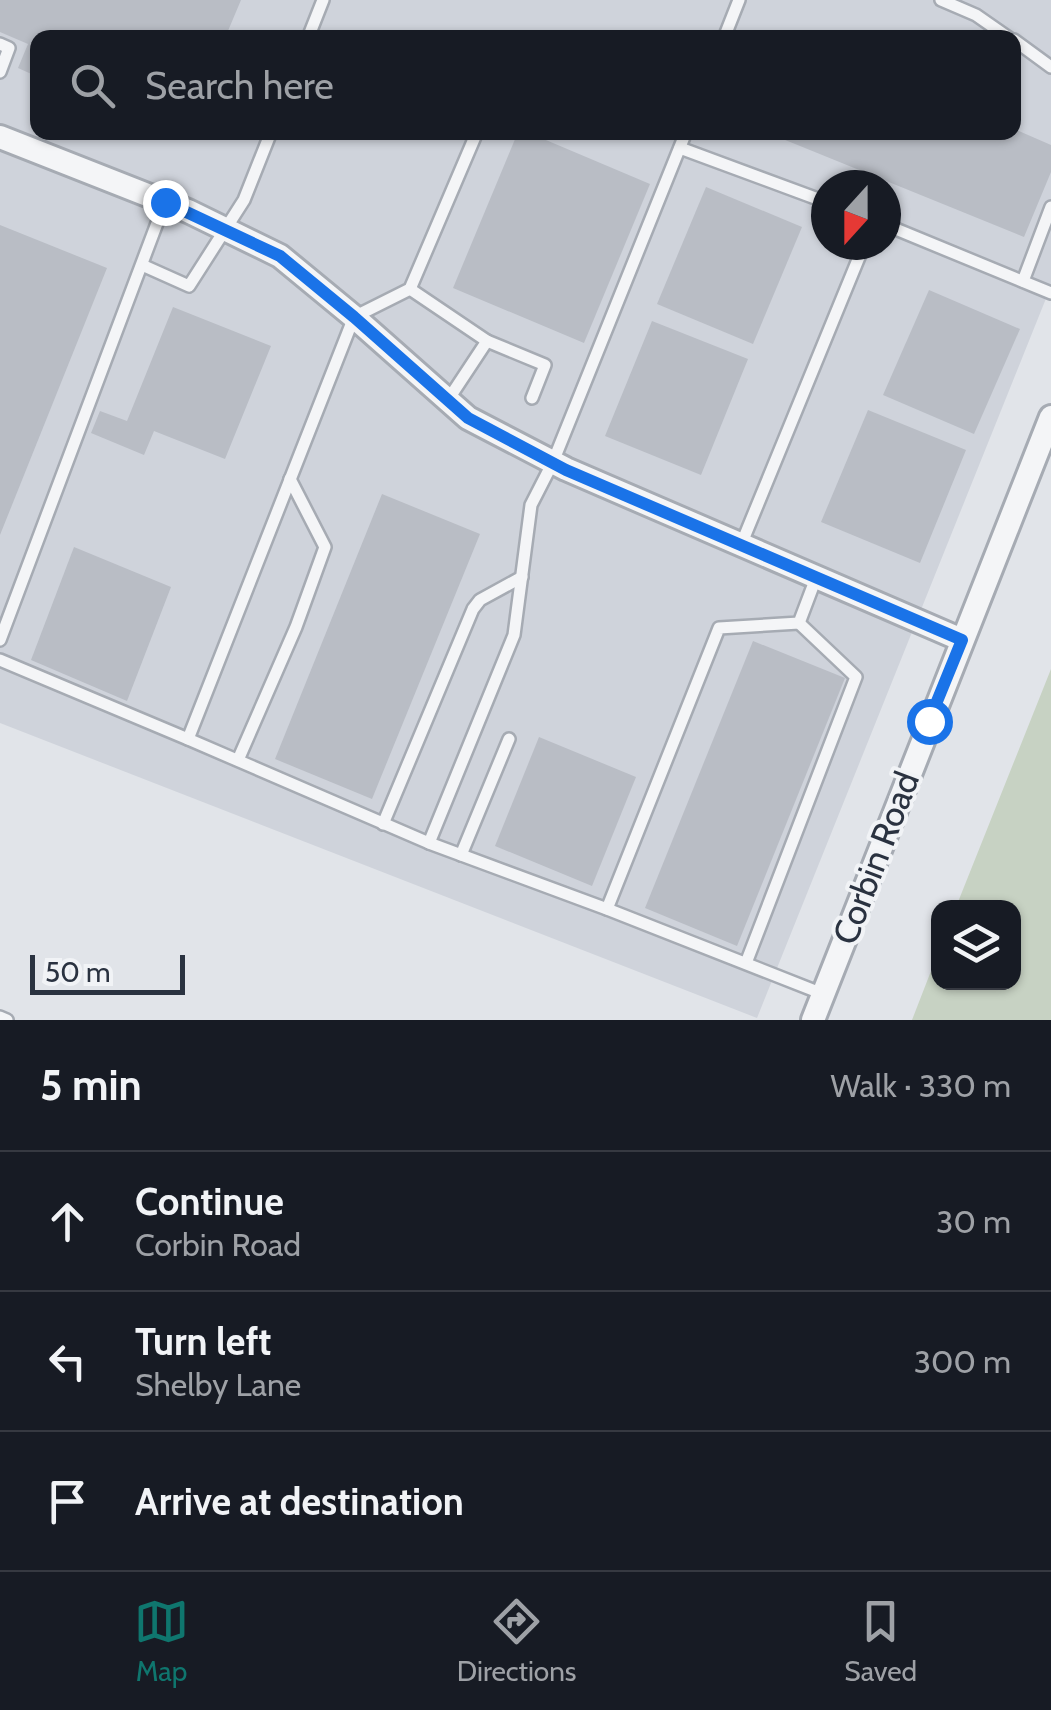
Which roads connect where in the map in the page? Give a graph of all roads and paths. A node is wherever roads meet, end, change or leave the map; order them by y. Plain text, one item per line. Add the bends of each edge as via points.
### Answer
1 (323, 0) edge
2 (739, 0) edge
3 (941, 0) edge
4 (975, 0) edge
5 (976, 15) junction
6 (311, 30) edge
7 (727, 30) edge
8 (998, 30) edge
9 (0, 44) edge
10 (1021, 46) edge
11 (1051, 66) edge
12 (0, 72) edge
13 (0, 138) edge
14 (267, 140) edge
15 (474, 140) edge
16 (683, 140) edge
17 (680, 148) junction
18 (811, 196) edge
19 (165, 202) junction
20 (1051, 208) edge
21 (224, 228) junction
22 (901, 231) edge
23 (858, 260) edge
24 (142, 264) junction
25 (1023, 281) junction
26 (410, 290) junction
27 (1051, 293) edge
28 (354, 317) junction
29 (487, 342) junction
30 (532, 398) dead end
31 (448, 400) junction
32 (1051, 417) edge
33 (553, 462) junction
34 (290, 479) junction
35 (742, 545) junction
36 (522, 577) junction
37 (816, 577) junction
38 (799, 623) junction
39 (0, 640) edge
40 (962, 640) junction
41 (0, 660) edge
42 (188, 738) junction
43 (509, 739) dead end
44 (238, 760) junction
45 (384, 824) junction
46 (429, 843) junction
47 (461, 855) junction
48 (607, 908) junction
49 (746, 963) junction
50 (824, 994) junction
51 (0, 1017) edge
52 (7, 1020) edge
53 (813, 1020) edge

1 - 6 lane
2 - 7 lane
3 - 5 lane
4 - 5 lane
5 - 8 lane
9 - 12 lane via 8,48
10 - 11 lane
13 - 19 street
14 - 21 lane via 244,200
15 - 26 lane
16 - 17 lane
17 - 18 lane
17 - 33 lane
19 - 21 street
19 - 24 lane
20 - 25 lane
21 - 24 lane via 189,286
21 - 28 street via 280,256
22 - 25 lane
23 - 35 lane
24 - 39 lane
25 - 27 lane
26 - 28 lane
26 - 29 lane
28 - 31 street
28 - 34 lane
29 - 30 lane via 545,365
29 - 31 lane
31 - 33 street via 468,418
32 - 40 street, Corbin Road
33 - 35 street
33 - 36 lane via 532,505
34 - 42 lane
34 - 44 lane via 324,548
35 - 37 street
36 - 45 lane via 473,608
36 - 46 lane via 514,635
37 - 38 lane
37 - 40 street
38 - 48 lane via 720,628
38 - 49 lane via 856,676
40 - 50 street, Corbin Road
41 - 42 lane
42 - 44 lane
43 - 47 lane
44 - 45 lane
45 - 46 lane
46 - 47 lane
47 - 48 lane
48 - 49 lane
49 - 50 lane
50 - 53 street, Corbin Road
51 - 52 lane

